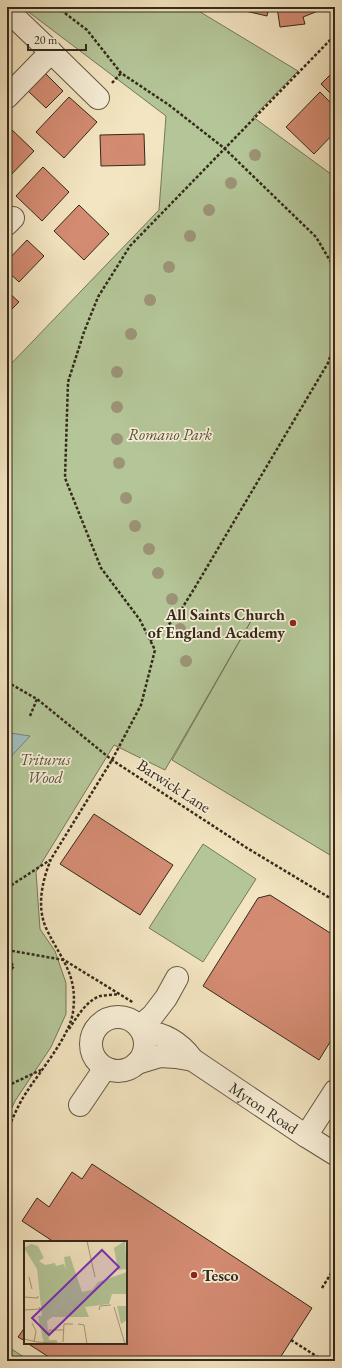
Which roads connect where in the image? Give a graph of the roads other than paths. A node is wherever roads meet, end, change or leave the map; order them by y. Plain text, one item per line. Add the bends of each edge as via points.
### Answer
1 (7, 10) edge
2 (51, 52) junction
3 (7, 97) edge
4 (98, 98) dead end
5 (177, 978) dead end
6 (145, 1024) junction
7 (193, 1060) junction
8 (137, 1064) junction
9 (105, 1068) junction
10 (335, 1091) edge
11 (80, 1106) dead end
12 (306, 1136) junction
13 (335, 1154) edge

1 - 2 street
2 - 3 street
2 - 4 street
5 - 6 street via 166,998
6 - 7 street, Myton Road via 186,1050
6 - 8 street via 143,1054
6 - 9 street via 120,1017 100,1023 90,1042 96,1062
7 - 8 street, Myton Road via 160,1056
7 - 12 street, Myton Road
8 - 9 street via 127,1070
9 - 11 street
10 - 12 street
12 - 13 street, Myton Road

